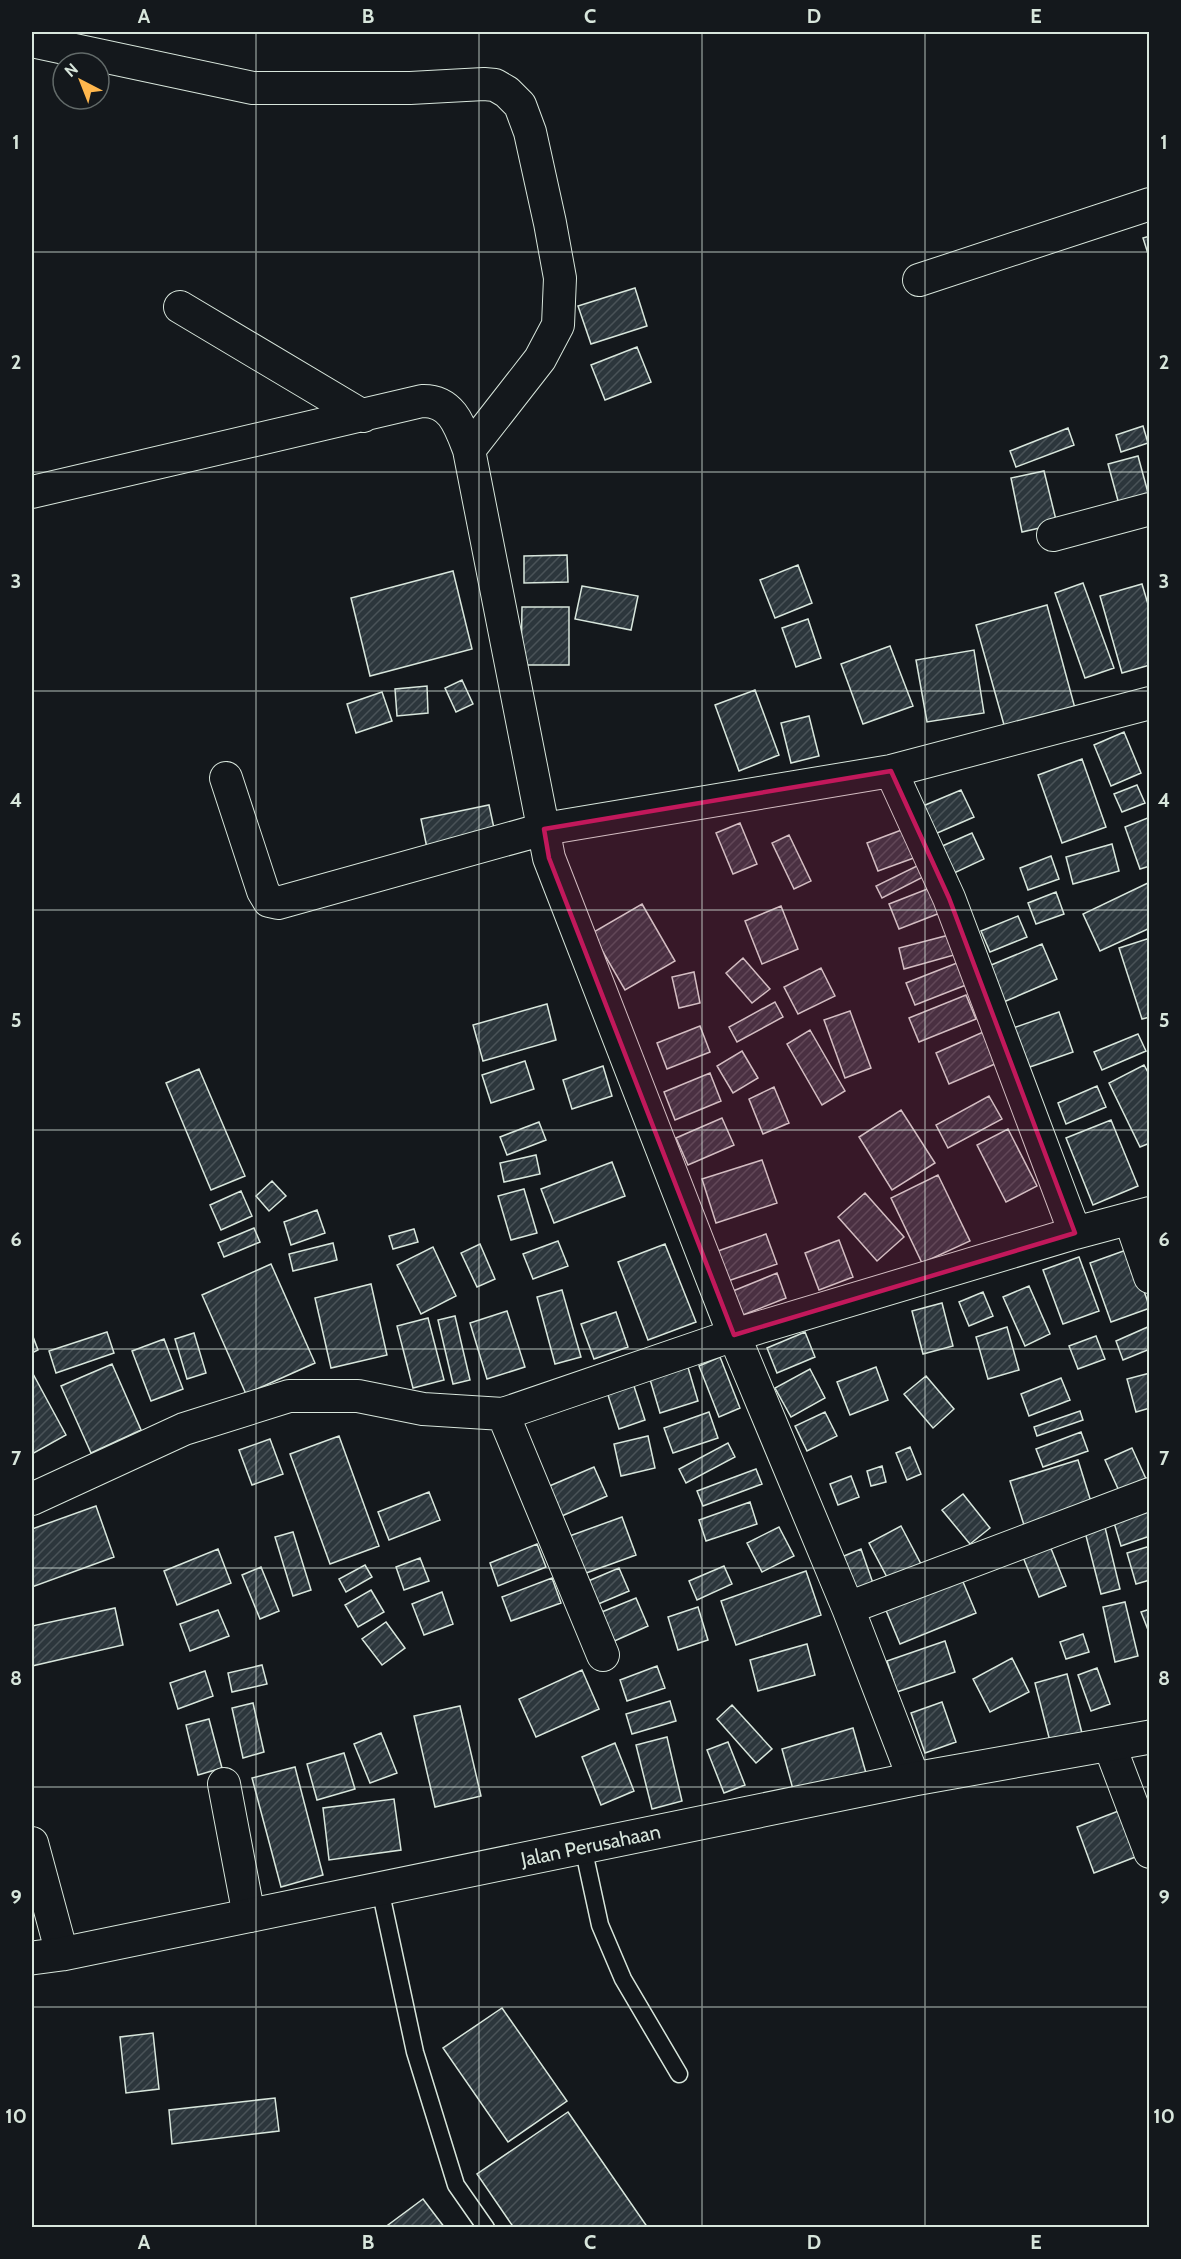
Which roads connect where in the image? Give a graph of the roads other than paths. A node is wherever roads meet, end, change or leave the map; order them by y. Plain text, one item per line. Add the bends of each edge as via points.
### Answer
1 (32, 41) edge
2 (1149, 204) edge
3 (919, 280) dead end
4 (180, 307) dead end
5 (363, 416) junction
6 (469, 450) junction
7 (32, 492) edge
8 (1149, 509) edge
9 (1053, 536) dead end
10 (1149, 704) edge
11 (891, 771) junction
12 (226, 778) dead end
13 (544, 829) junction
14 (1140, 1216) edge
15 (1075, 1233) junction
16 (1149, 1277) edge
17 (735, 1335) junction
18 (503, 1414) junction
19 (1149, 1494) edge
20 (32, 1499) edge
21 (848, 1608) junction
22 (603, 1655) dead end
23 (1149, 1737) edge
24 (1109, 1744) junction
25 (914, 1779) junction
26 (224, 1784) dead end
27 (32, 1844) edge
28 (583, 1847) junction
29 (1149, 1852) edge
30 (380, 1889) junction
31 (249, 1916) junction
32 (47, 1956) edge
33 (680, 2074) dead end
34 (486, 2228) edge

1 - 6 street via 253,88 484,84 507,92 520,105 530,132 550,223 560,278 558,325 540,359
2 - 3 street
4 - 5 street
5 - 6 street via 434,400 454,415
5 - 7 street
6 - 13 street
8 - 9 street
10 - 11 street
11 - 13 street
11 - 15 street via 949,898
12 - 13 street via 263,891 269,901 278,903
13 - 17 street via 549,858
14 - 15 street
14 - 16 street
15 - 17 street
17 - 18 street
17 - 21 street
18 - 20 street via 423,1409 358,1396 289,1396 184,1430
18 - 22 street
19 - 21 street
21 - 25 street
23 - 24 main road, Jalan Perusahaan
24 - 25 main road, Jalan Perusahaan
24 - 29 street
25 - 28 main road, Jalan Perusahaan
26 - 31 street
27 - 32 street
28 - 30 main road, Jalan Perusahaan
28 - 33 lane via 600,1925 623,1979
30 - 31 main road, Jalan Perusahaan
30 - 34 lane via 415,2052 456,2186
31 - 32 main road, Jalan Perusahaan

